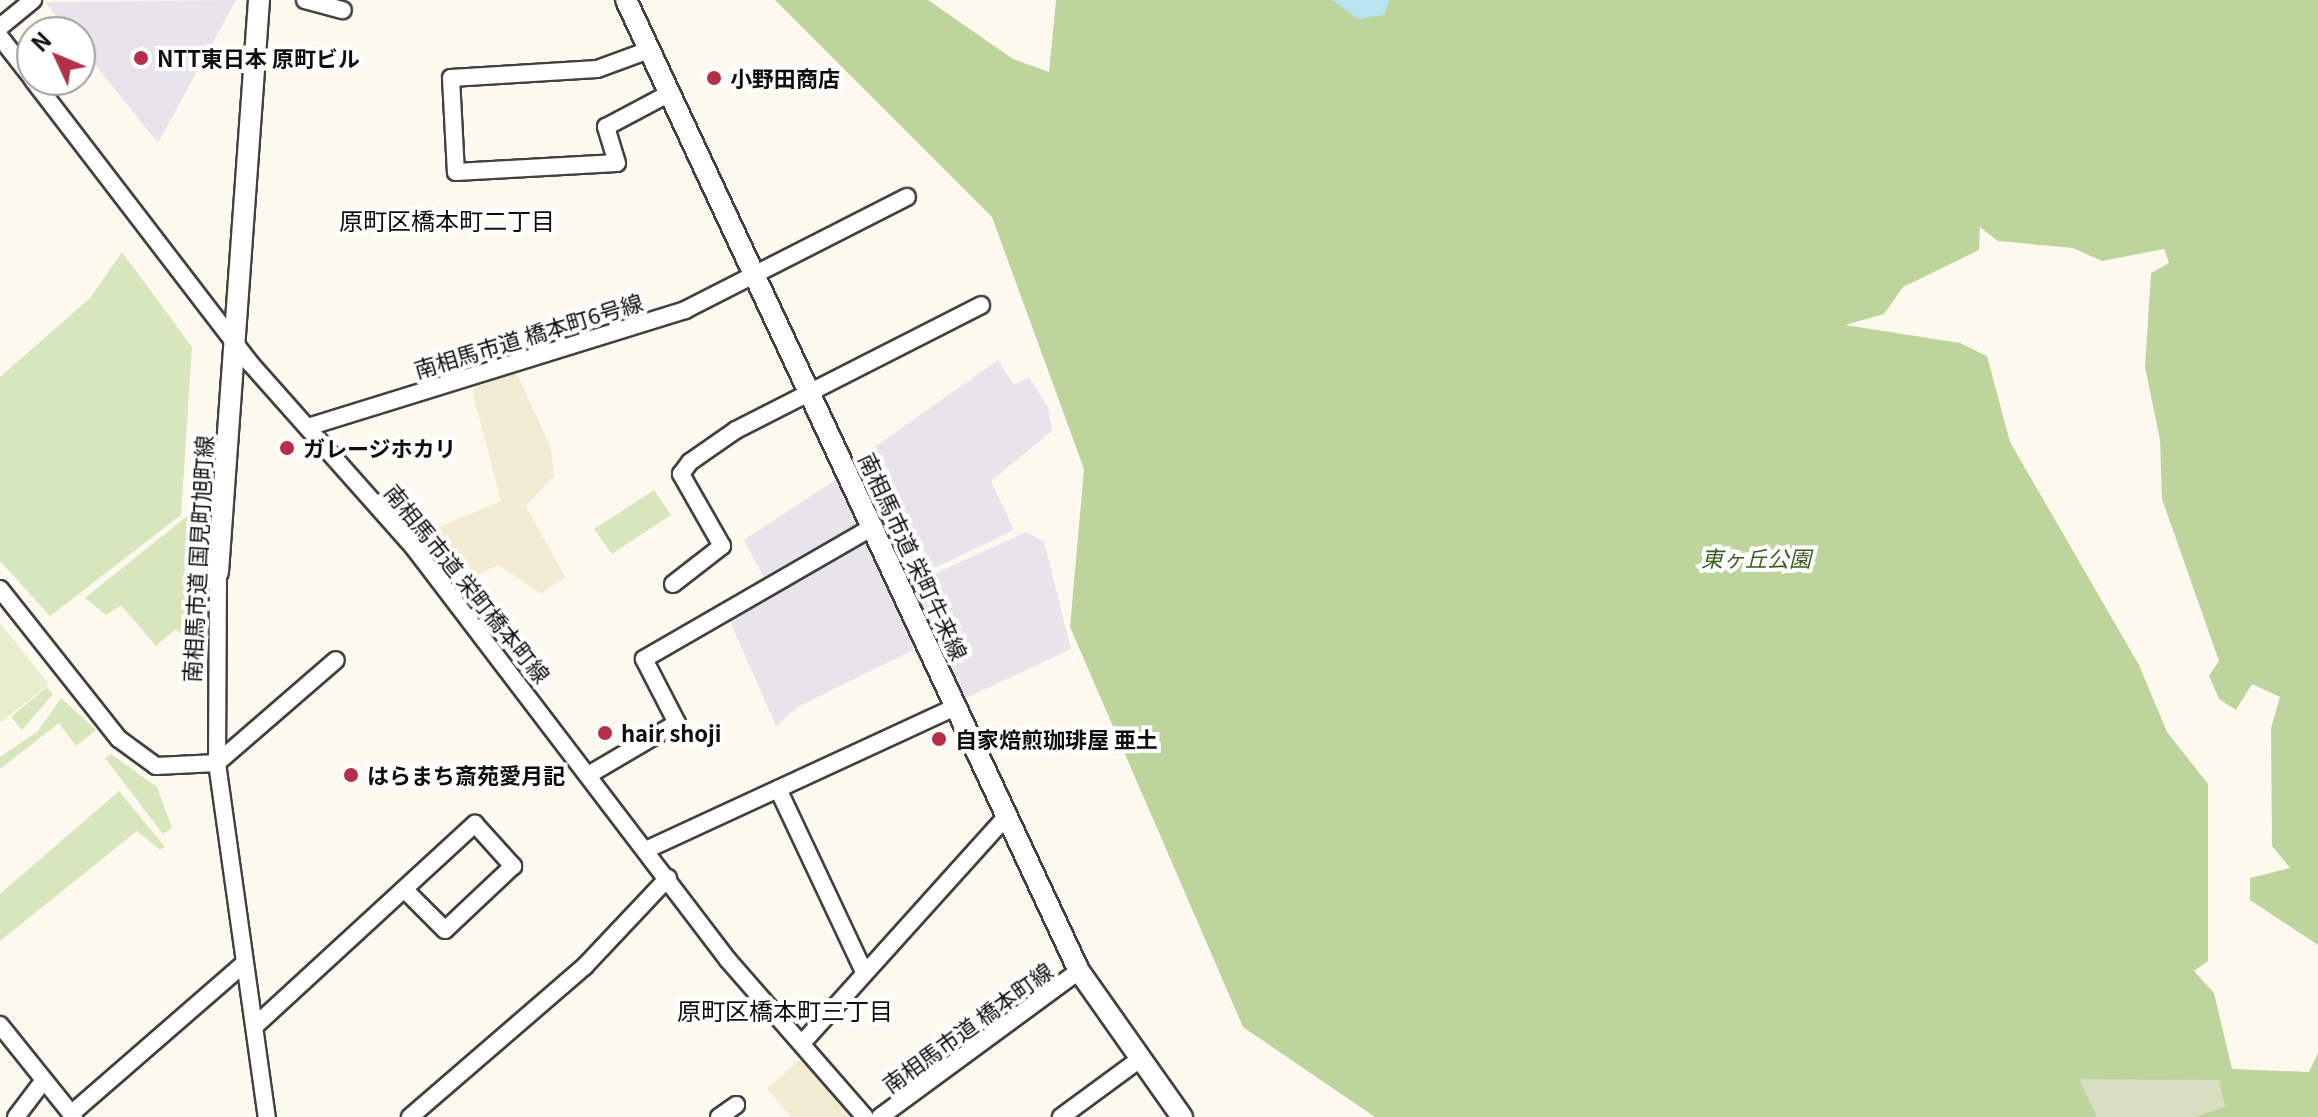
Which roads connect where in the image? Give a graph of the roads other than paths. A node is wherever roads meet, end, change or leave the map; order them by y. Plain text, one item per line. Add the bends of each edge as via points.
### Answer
1 (33, 0) edge
2 (259, 0) edge
3 (305, 0) edge
4 (627, 0) edge
5 (343, 10) dead end
6 (0, 27) edge
7 (0, 37) edge
8 (649, 50) junction
9 (16, 57) edge
10 (670, 93) junction
11 (46, 96) edge
12 (907, 197) dead end
13 (755, 278) junction
14 (981, 305) dead end
15 (233, 339) junction
16 (810, 393) junction
17 (311, 426) junction
18 (874, 526) junction
19 (218, 572) joint
20 (673, 584) dead end
21 (0, 589) edge
22 (336, 660) dead end
23 (957, 706) junction
24 (217, 763) junction
25 (590, 774) junction
26 (778, 789) junction
27 (1007, 816) junction
28 (646, 850) junction
29 (668, 878) junction
30 (406, 891) junction
31 (245, 963) junction
32 (1079, 971) junction
33 (864, 972) junction
34 (0, 1025) edge
35 (255, 1026) junction
36 (805, 1040) junction
37 (1140, 1059) junction
38 (44, 1080) junction
39 (736, 1105) dead end
40 (73, 1116) edge
41 (16, 1117) edge
42 (267, 1117) edge
43 (410, 1117) edge
44 (719, 1117) edge
45 (865, 1117) edge
46 (880, 1117) edge
47 (1061, 1117) edge
48 (1182, 1117) edge

1 - 6 street
2 - 15 street, 南相馬市道 国見町旭町線
3 - 5 street
4 - 8 street, 南相馬市道 栄町牛来線
7 - 9 street, 南相馬市道 栄町橋本町線
8 - 10 street, 南相馬市道 栄町牛来線
8 - 10 street via 597,69 451,78 456,172 617,163 606,127
10 - 13 street, 南相馬市道 栄町牛来線
11 - 15 street, 南相馬市道 栄町橋本町線
12 - 13 street, 南相馬市道 橋本町6号線
13 - 16 street, 南相馬市道 栄町牛来線
13 - 17 street, 南相馬市道 橋本町6号線 via 662,318
14 - 16 street
15 - 17 street, 南相馬市道 栄町橋本町線
15 - 19 street, 南相馬市道 国見町旭町線
16 - 18 street, 南相馬市道 栄町牛来線
16 - 20 street via 736,430 681,474 722,546
17 - 25 street, 南相馬市道 栄町橋本町線
18 - 23 street, 南相馬市道 栄町牛来線
18 - 25 street via 644,659 677,723
19 - 24 street, 南相馬市道 国見町旭町線
21 - 24 street via 142,761 172,768
22 - 24 street
23 - 26 street
23 - 27 street, 南相馬市道 栄町牛来線
24 - 31 street, 南相馬市道 国見町旭町線
25 - 28 street, 南相馬市道 栄町橋本町線
26 - 28 street
26 - 33 street
27 - 32 street, 南相馬市道 栄町牛来線
27 - 33 street
28 - 29 street, 南相馬市道 栄町橋本町線
29 - 36 street, 南相馬市道 栄町橋本町線 via 728,960
29 - 43 street via 585,966
30 - 30 street via 475,824 513,866 445,930
30 - 35 street
31 - 35 street, 南相馬市道 国見町旭町線
31 - 40 street
32 - 37 street, 南相馬市道 栄町牛来線
32 - 46 street, 南相馬市道 橋本町線
33 - 36 street
34 - 38 street
35 - 42 street, 南相馬市道 国見町旭町線
36 - 45 street, 南相馬市道 栄町橋本町線
37 - 47 street
37 - 48 street, 南相馬市道 栄町牛来線
38 - 40 street
38 - 41 street
39 - 44 street

